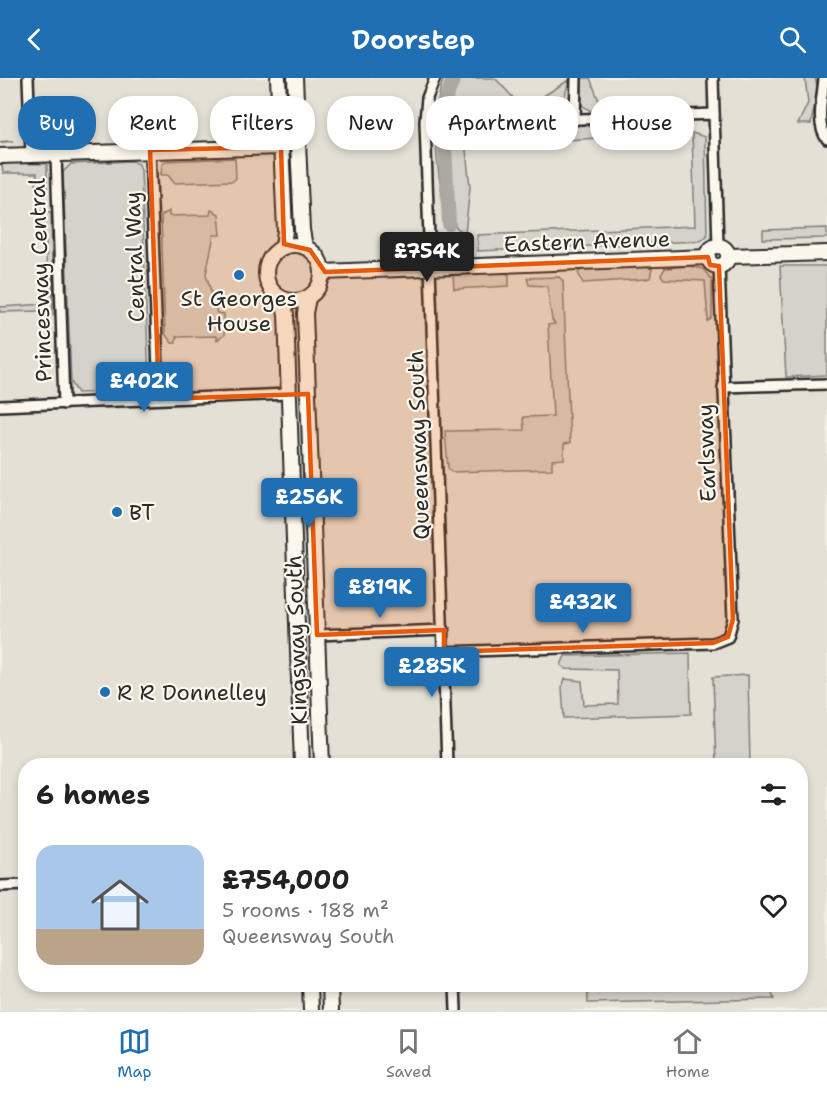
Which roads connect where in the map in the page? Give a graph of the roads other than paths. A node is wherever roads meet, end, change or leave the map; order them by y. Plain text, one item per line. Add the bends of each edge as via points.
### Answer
1 (28, 78) edge
2 (278, 78) edge
3 (295, 78) edge
4 (435, 78) edge
5 (576, 78) edge
6 (713, 78) edge
7 (824, 78) edge
8 (825, 94) edge
9 (279, 96) edge
10 (296, 96) edge
11 (576, 96) edge
12 (714, 114) junction
13 (578, 120) edge
14 (827, 139) edge
15 (150, 150) joint
16 (281, 150) edge
17 (288, 150) edge
18 (298, 150) edge
19 (31, 154) junction
20 (56, 154) junction
21 (0, 156) edge
22 (282, 166) junction
23 (718, 246) joint
24 (283, 247) junction
25 (305, 247) junction
26 (827, 253) edge
27 (718, 260) junction
28 (432, 267) junction
29 (323, 272) junction
30 (308, 298) junction
31 (282, 299) junction
32 (827, 384) edge
33 (723, 387) junction
34 (288, 394) junction
35 (159, 399) junction
36 (64, 404) junction
37 (0, 406) edge
38 (444, 630) junction
39 (317, 635) junction
40 (444, 652) junction
41 (302, 758) edge
42 (322, 758) edge
43 (447, 758) edge
44 (18, 885) edge
45 (0, 886) edge
46 (310, 992) edge
47 (330, 992) edge
48 (455, 992) edge
49 (311, 1010) edge
50 (331, 1010) edge
51 (456, 1010) edge

1 - 19 street
2 - 9 street
3 - 10 street
4 - 28 street, Queensway South via 425,113
5 - 11 street
6 - 12 street
7 - 8 street
8 - 14 street via 821,120
12 - 13 street
12 - 23 street
15 - 20 street
15 - 35 street, Central Way
16 - 22 street
17 - 22 street
18 - 25 street
19 - 20 street
19 - 21 street
20 - 36 street, Princesway Central
22 - 24 street
23 - 27 street via 727,250
24 - 25 street
24 - 31 street via 270,257 266,273 271,289
25 - 29 street via 319,258
26 - 27 street, Eastern Avenue
27 - 28 street, Eastern Avenue
27 - 33 street, Earlsway
28 - 29 street, Eastern Avenue
28 - 38 street, Queensway South
29 - 30 street via 319,288
30 - 31 street
30 - 39 street, Kingsway South via 305,314
31 - 34 street, Kingsway South via 286,314
32 - 33 street
33 - 40 street, Earlsway via 733,620 728,637 713,643
34 - 35 street
34 - 41 street, Kingsway South
35 - 36 street
36 - 37 street
38 - 39 street
38 - 40 street, Queensway South
39 - 42 street, Kingsway South
40 - 43 street, Queensway South
44 - 45 street
46 - 49 street
47 - 50 street
48 - 51 street

